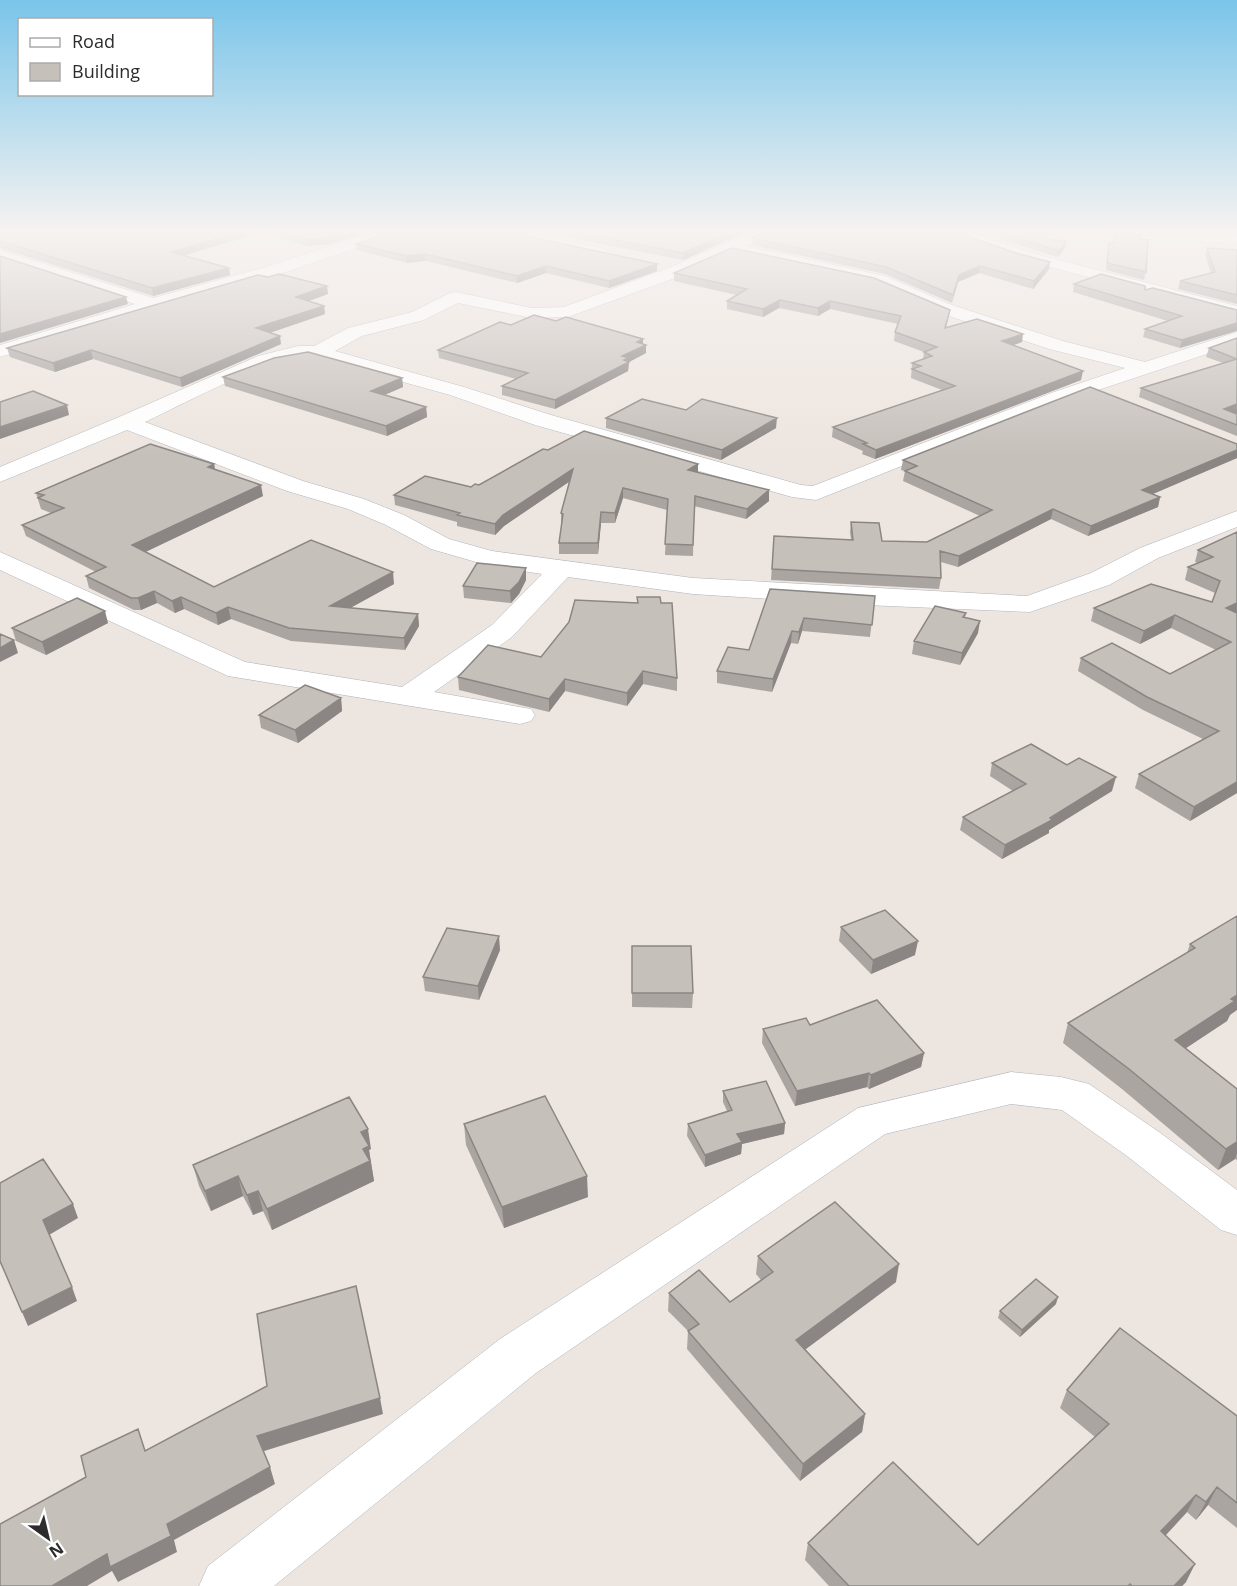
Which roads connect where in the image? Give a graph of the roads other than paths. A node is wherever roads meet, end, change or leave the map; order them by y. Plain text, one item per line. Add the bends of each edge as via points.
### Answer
1 (143, 307) edge
2 (436, 307) edge
3 (497, 307) edge
4 (577, 307) edge
5 (941, 307) edge
6 (1222, 307) edge
7 (1237, 311) edge
8 (1237, 338) edge
9 (0, 351) edge
10 (318, 352) junction
11 (1147, 368) junction
12 (1089, 387) junction
13 (1121, 400) edge
14 (127, 422) junction
15 (0, 475) edge
16 (1237, 518) edge
17 (0, 560) edge
18 (562, 568) junction
19 (408, 697) junction
20 (520, 715) dead end
21 (1237, 1216) edge
22 (228, 1586) edge

1 - 9 street
2 - 10 street via 418,316 355,332
3 - 4 street via 556,314
5 - 11 street via 1045,342
6 - 7 street
8 - 11 street
10 - 12 street via 543,420 800,492 816,493
10 - 14 street via 297,352 265,360
11 - 12 street
12 - 13 street
14 - 15 street
14 - 18 street via 295,486 366,508 440,544 490,558
16 - 18 street via 1149,553 1100,579 1030,604 693,586
17 - 19 street via 238,670
18 - 19 street via 502,631
19 - 20 street
21 - 22 street via 1074,1096 1011,1088 873,1120 518,1356

